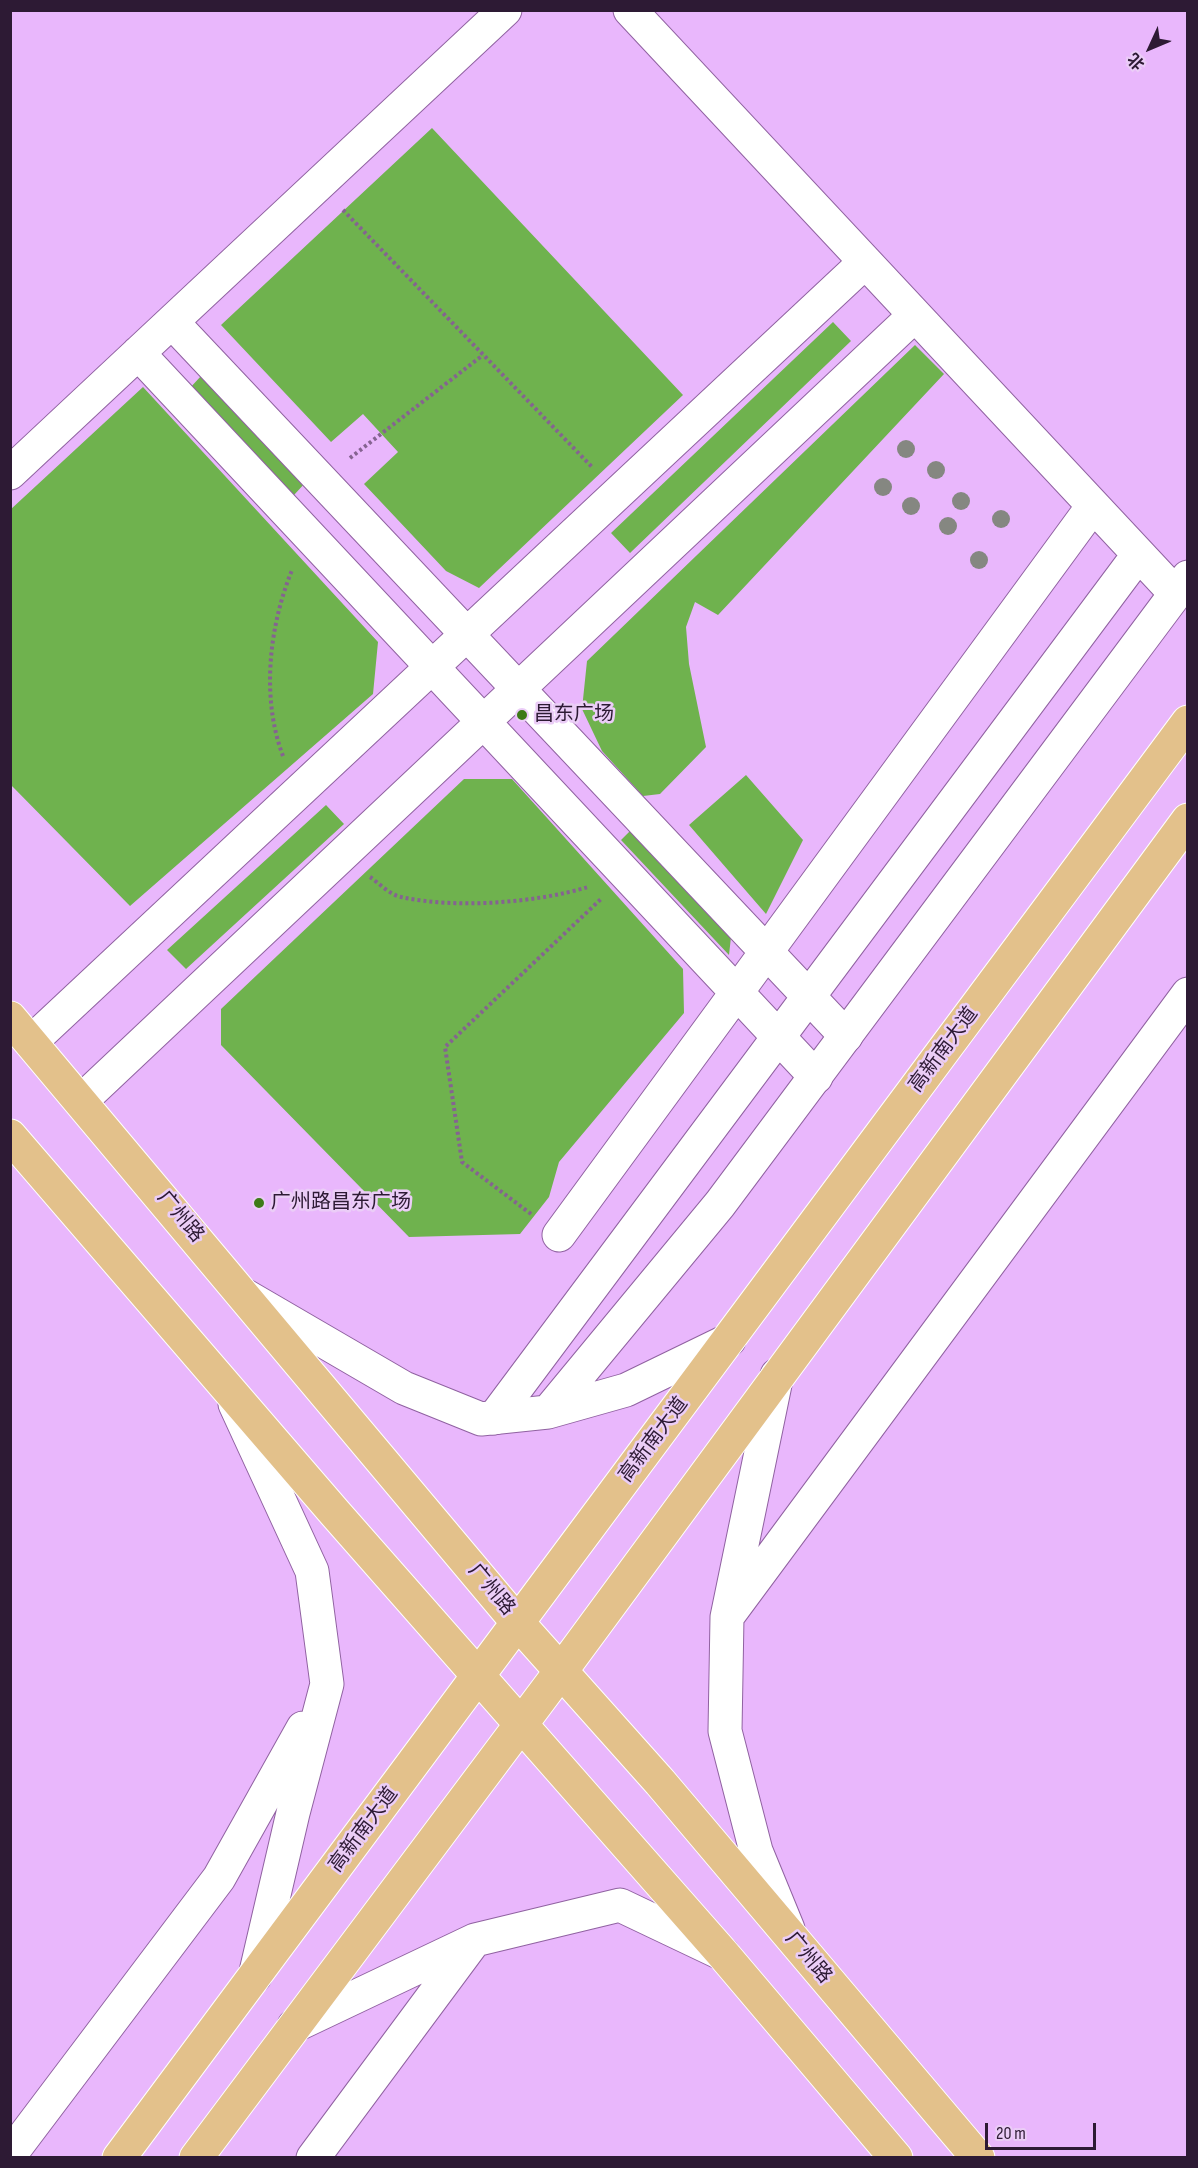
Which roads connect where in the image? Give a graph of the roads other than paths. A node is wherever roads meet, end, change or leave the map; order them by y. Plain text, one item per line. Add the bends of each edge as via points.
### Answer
1 (504, 10) edge
2 (630, 10) edge
3 (865, 262) junction
4 (915, 315) junction
5 (172, 322) junction
6 (138, 353) junction
7 (10, 473) edge
8 (1093, 506) junction
9 (1130, 566) dead end
10 (1181, 585) edge
11 (467, 635) junction
12 (432, 667) junction
13 (518, 688) junction
14 (483, 722) junction
15 (1188, 722) edge
16 (1188, 820) edge
17 (767, 952) junction
18 (737, 993) junction
19 (1188, 994) edge
20 (809, 996) junction
21 (10, 1018) edge
22 (846, 1036) junction
23 (778, 1037) junction
24 (32, 1042) junction
25 (816, 1077) junction
26 (81, 1101) junction
27 (10, 1136) edge
28 (559, 1235) road end
29 (246, 1296) junction
30 (729, 1340) junction
31 (777, 1373) junction
32 (226, 1386) junction
33 (549, 1412) junction
34 (494, 1418) junction
35 (727, 1617) junction
36 (518, 1623) junction
37 (561, 1671) junction
38 (478, 1676) junction
39 (327, 1684) junction
40 (520, 1724) junction
41 (792, 1939) junction
42 (475, 1940) junction
43 (723, 1954) junction
44 (255, 1976) junction
45 (294, 2026) junction
46 (10, 2155) edge
47 (119, 2157) edge
48 (196, 2157) edge
49 (313, 2157) edge
50 (896, 2157) edge
51 (978, 2157) edge

1 - 5 street
2 - 3 street
3 - 4 street
3 - 11 street
4 - 8 street
4 - 13 street
5 - 6 street
5 - 11 street
6 - 7 street
6 - 12 street
8 - 10 street
8 - 17 street
9 - 20 street
10 - 22 street
11 - 12 street
11 - 13 street
12 - 14 street
12 - 24 street
13 - 14 street
13 - 17 street
14 - 18 street
14 - 26 street
15 - 30 main road, 高新南大道
16 - 31 main road
17 - 18 street
17 - 20 street
18 - 23 street
18 - 28 street
19 - 35 street
20 - 22 street
20 - 23 street
21 - 24 main road, 广州路
22 - 25 street
23 - 25 street
23 - 34 street
24 - 26 main road, 广州路
25 - 33 street via 720,1204
26 - 29 main road, 广州路
27 - 32 main road
29 - 34 street via 404,1388 481,1419
29 - 36 main road, 广州路
30 - 33 street via 626,1390
30 - 36 main road, 高新南大道
31 - 35 street
31 - 37 main road
32 - 38 main road
32 - 39 street via 312,1571
33 - 34 street
35 - 41 street via 725,1731 756,1851
36 - 37 main road, 广州路
36 - 38 main road, 高新南大道
37 - 40 main road
37 - 41 main road, 广州路
38 - 40 main road
38 - 44 main road, 高新南大道
39 - 44 street
39 - 46 street via 219,1878
40 - 43 main road
40 - 45 main road
41 - 51 main road, 广州路
42 - 43 street via 620,1905
42 - 45 street
42 - 49 street
43 - 50 main road
44 - 47 main road, 高新南大道
45 - 48 main road

